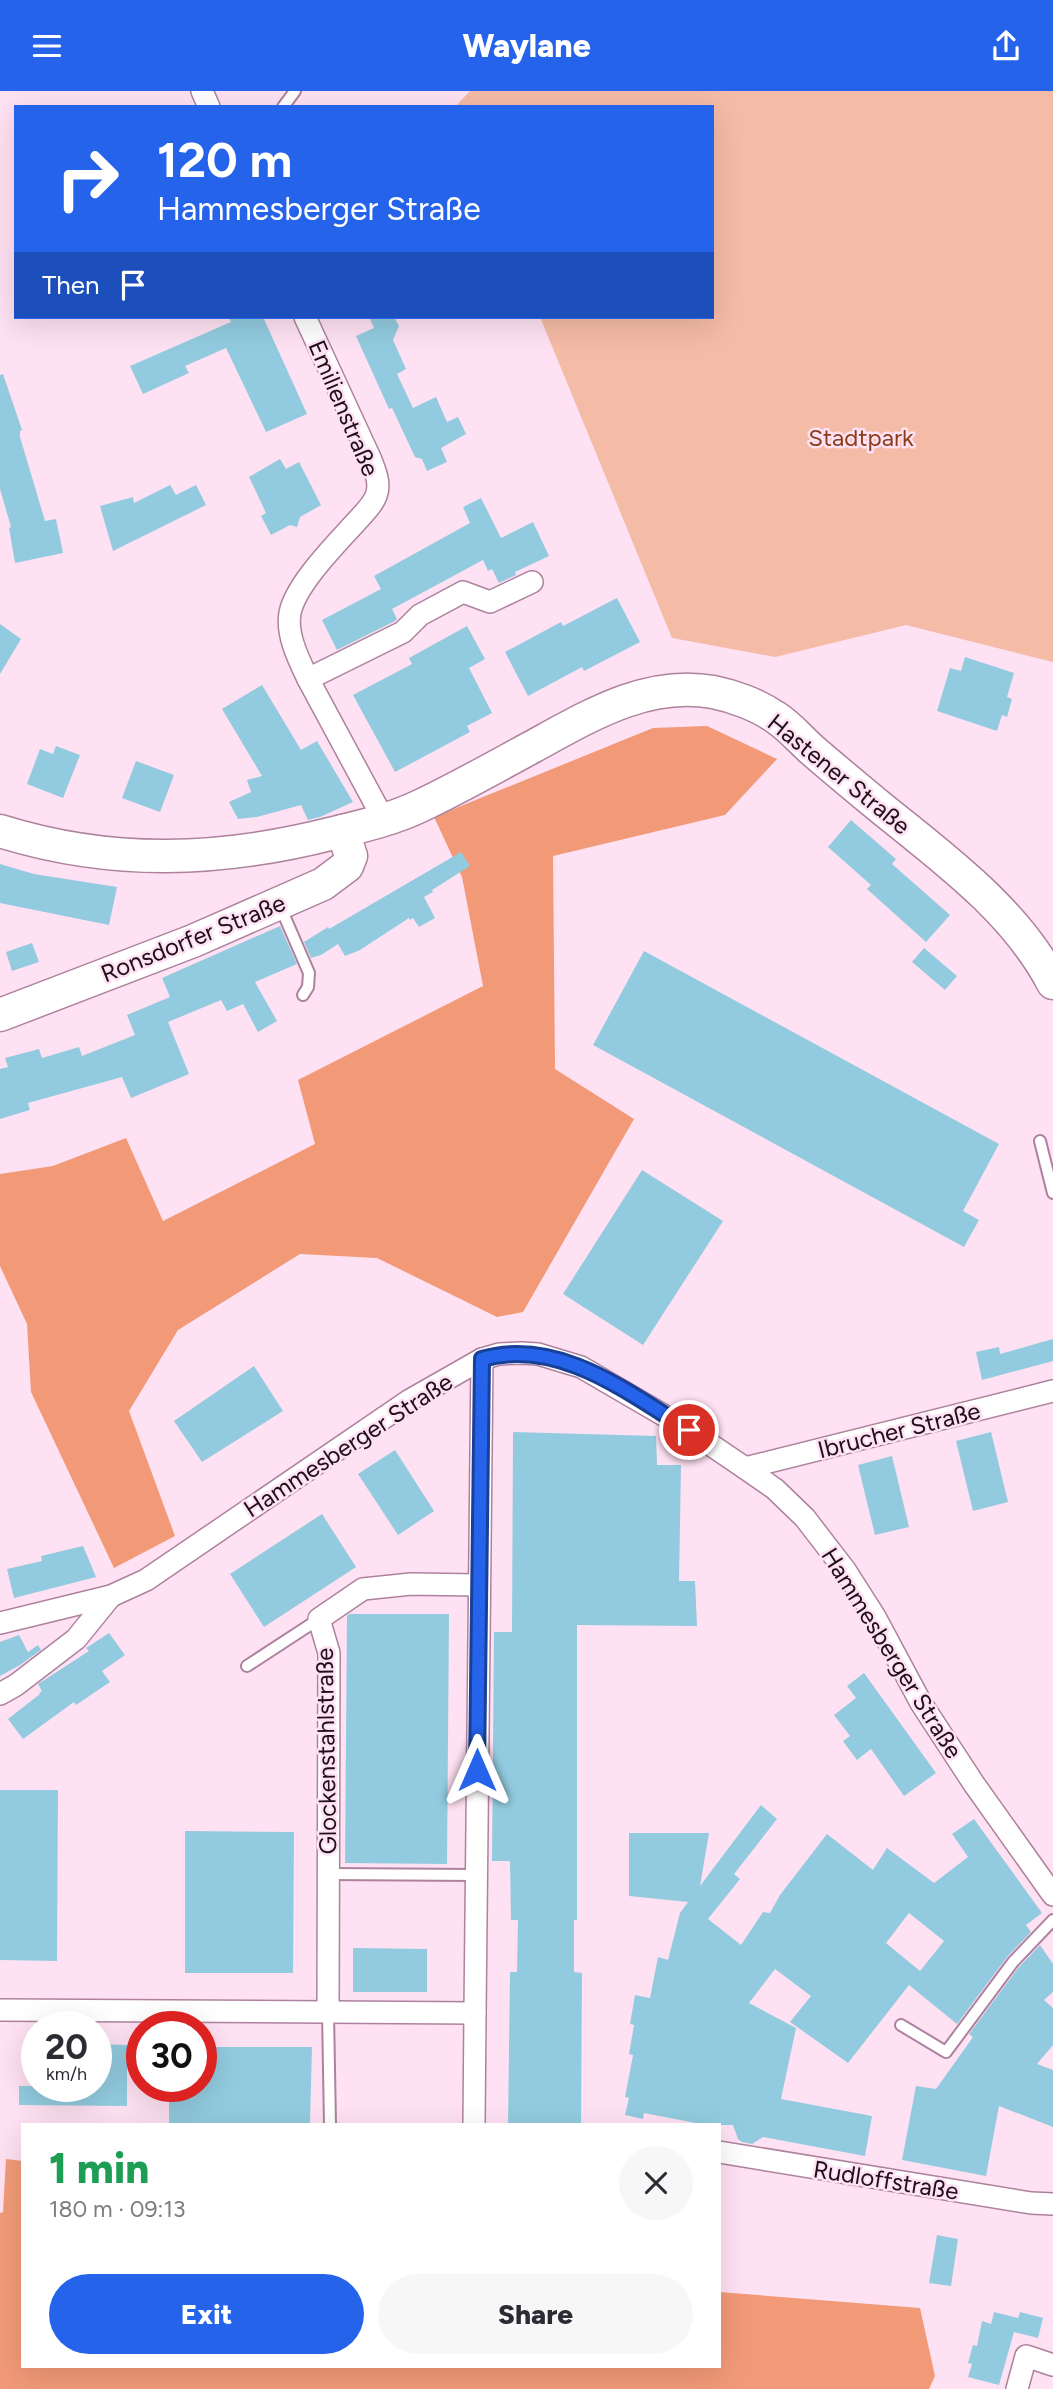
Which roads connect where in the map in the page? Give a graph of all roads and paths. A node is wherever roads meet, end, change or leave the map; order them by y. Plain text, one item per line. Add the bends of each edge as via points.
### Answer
1 (306, 319) edge
2 (532, 582) dead end
3 (308, 679) junction
4 (384, 820) junction
5 (0, 831) edge
6 (343, 831) junction
7 (279, 903) junction
8 (1053, 983) edge
9 (303, 995) dead end
10 (0, 1015) edge
11 (1040, 1142) dead end
12 (1053, 1193) edge
13 (482, 1359) junction
14 (1053, 1391) edge
15 (745, 1468) junction
16 (478, 1585) junction
17 (111, 1595) junction
18 (319, 1619) junction
19 (0, 1623) edge
20 (247, 1666) dead end
21 (0, 1694) edge
22 (329, 1874) junction
23 (476, 1875) junction
24 (1053, 1895) edge
25 (1053, 1920) edge
26 (0, 2010) edge
27 (328, 2012) junction
28 (474, 2013) junction
29 (901, 2025) dead end
30 (330, 2123) edge
31 (474, 2123) edge
32 (721, 2152) edge
33 (1053, 2204) edge
34 (1053, 2365) edge
35 (1017, 2389) edge

1 - 3 street, Emilienstraße via 378,480 376,495 366,510 309,576 290,612 289,628
2 - 3 street via 490,602 463,592 420,615 403,632
3 - 4 street, Emilienstraße
4 - 6 main road, Hastener Straße
4 - 8 main road, Hastener Straße via 596,712 643,694 688,688 716,692 775,716 946,860 1007,917
5 - 6 main road, Hastener Straße via 76,850 187,857 270,847
6 - 7 main road, Ronsdorfer Straße via 351,856 347,866 323,884
7 - 9 lane via 309,973
7 - 10 main road, Ronsdorfer Straße
11 - 12 lane
13 - 15 street, Hammesberger Straße via 538,1354 581,1367
13 - 16 street
13 - 17 street, Hammesberger Straße via 400,1408 146,1580
14 - 15 street, Ibrucher Straße
15 - 24 street, Hammesberger Straße via 805,1518 845,1570 929,1715
16 - 18 street, Glockenstahlstraße via 363,1589
16 - 23 street
17 - 19 street, Hammesberger Straße
17 - 21 street via 76,1639
18 - 20 lane
18 - 22 street, Glockenstahlstraße via 328,1653
22 - 23 lane
22 - 27 street, Glockenstahlstraße
23 - 28 street
25 - 29 lane via 1013,1962 946,2052
26 - 27 street
27 - 28 street
27 - 30 lane
28 - 31 street
32 - 33 street, Rudloffstraße
34 - 35 street via 1026,2356

